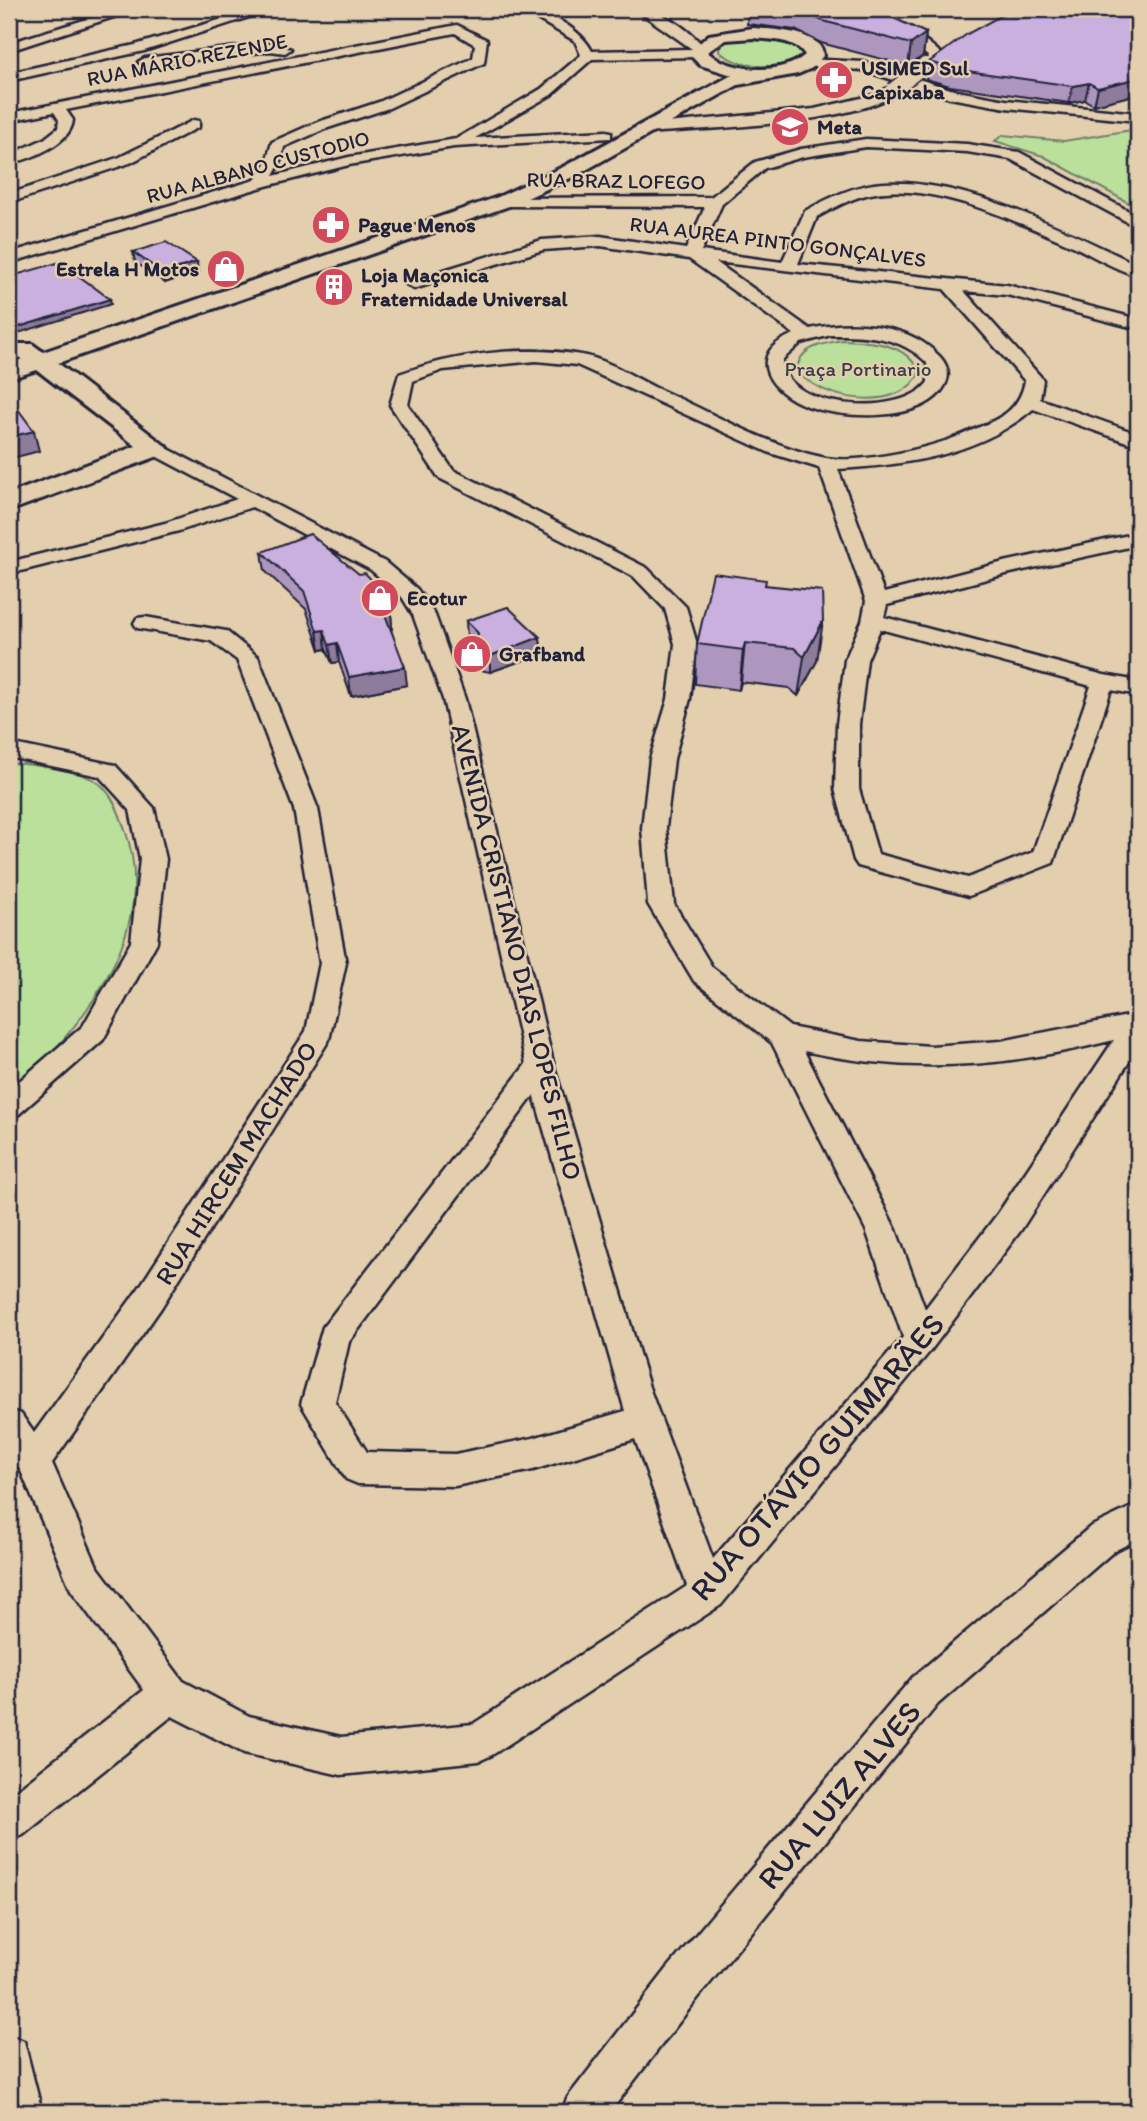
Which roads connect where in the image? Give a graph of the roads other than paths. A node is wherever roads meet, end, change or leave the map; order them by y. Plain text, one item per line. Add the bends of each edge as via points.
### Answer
1 (98, 9) edge
2 (132, 9) edge
3 (268, 9) edge
4 (526, 9) edge
5 (640, 9) edge
6 (855, 9) edge
7 (114, 15) junction
8 (9, 37) edge
9 (788, 37) junction
10 (23, 44) junction
11 (9, 47) edge
12 (710, 48) junction
13 (587, 55) junction
14 (315, 57) junction
15 (810, 57) junction
16 (62, 68) junction
17 (768, 73) junction
18 (9, 77) edge
19 (1138, 101) edge
20 (57, 107) junction
21 (1072, 112) junction
22 (9, 117) edge
23 (1138, 117) edge
24 (194, 124) dead end
25 (646, 129) junction
26 (606, 135) junction
27 (454, 143) junction
28 (9, 160) edge
29 (261, 183) junction
30 (9, 199) edge
31 (505, 201) junction
32 (715, 202) junction
33 (1138, 222) edge
34 (692, 253) junction
35 (9, 258) edge
36 (788, 268) junction
37 (1138, 271) edge
38 (414, 284) dead end
39 (950, 285) junction
40 (1138, 324) edge
41 (807, 335) junction
42 (24, 354) edge
43 (9, 372) edge
44 (1030, 402) junction
45 (1138, 440) edge
46 (155, 448) junction
47 (827, 464) junction
48 (254, 500) junction
49 (9, 503) edge
50 (1138, 539) edge
51 (9, 568) edge
52 (875, 611) junction
53 (145, 623) dead end
54 (1103, 682) junction
55 (1138, 688) edge
56 (9, 750) edge
57 (1138, 1025) edge
58 (782, 1036) junction
59 (540, 1066) junction
60 (9, 1106) edge
61 (920, 1340) junction
62 (644, 1421) junction
63 (9, 1425) edge
64 (34, 1461) junction
65 (1138, 1521) edge
66 (708, 1593) junction
67 (170, 1694) junction
68 (9, 1821) edge
69 (9, 2056) edge
70 (20, 2112) edge
71 (583, 2112) edge

1 - 7 street
2 - 7 street
3 - 16 street via 190,35
4 - 13 street via 580,39
5 - 12 street
6 - 25 street, bridge via 942,55 884,98 815,113
7 - 10 street
8 - 10 street
9 - 12 main road via 753,33
9 - 12 main road via 737,16
9 - 15 main road via 803,42
10 - 11 street
12 - 13 street
12 - 17 main road via 746,72
12 - 26 main road via 707,76
13 - 27 street via 576,70 522,107
14 - 16 street via 270,47
14 - 20 street, RUA MÁRIO REZENDE
14 - 29 street, RUA MÁRIO REZENDE via 457,29 482,43 479,60 384,105 277,145
15 - 17 main road
15 - 21 street via 863,66 1006,104
16 - 18 street
17 - 25 main road via 732,81
19 - 21 street
20 - 22 street, RUA MÁRIO REZENDE
20 - 28 street via 66,120 65,130
21 - 23 street
24 - 30 street via 125,160
25 - 31 main road via 570,172
26 - 27 street, RUA ALBANO CUSTODIO
26 - 42 main road via 479,197
27 - 29 street, RUA ALBANO CUSTODIO via 349,161
29 - 35 street, RUA ALBANO CUSTODIO
31 - 32 street, RUA BRAZ LOFEGO
31 - 42 main road
32 - 33 street via 760,165 800,153 866,143 1014,155
32 - 34 street, RUA BRAZ LOFEGO
34 - 36 street, RUA AUREA PINTO GONÇALVES
34 - 38 street, RUA AUREA PINTO GONÇALVES via 600,241 542,245
34 - 41 street
36 - 37 street via 810,214 849,194 884,187 916,189 974,204 1081,243
36 - 39 street, RUA AUREA PINTO GONÇALVES
39 - 40 street, RUA AUREA PINTO GONÇALVES via 1007,290
39 - 44 street via 1034,380
41 - 41 street via 782,348 772,367 792,392 814,402 841,408 897,407 934,390 941,377 938,364 908,341 857,330
42 - 43 main road
42 - 46 main road
44 - 45 street
44 - 47 street via 1005,423 949,448 883,461
46 - 48 street, AVENIDA CRISTIANO DIAS LOPES FILHO
46 - 49 main road
47 - 52 street
47 - 58 street via 777,449 581,360 536,356 440,365 405,378 399,405 446,474 640,572 675,607 686,645 679,699 662,759 654,828 661,904 704,974
48 - 51 street via 172,527
48 - 59 street, AVENIDA CRISTIANO DIAS LOPES FILHO via 378,566 410,593 424,615 454,699
50 - 52 street via 1004,568
52 - 54 street
52 - 54 street via 856,660 848,724 847,789 867,860 969,887 1044,857
53 - 64 street, RUA HIRCEM MACHADO via 218,636 247,657 306,809 333,963 319,1033 150,1297
54 - 55 street
56 - 60 street via 107,770 142,808 153,859 144,942 93,1033
57 - 58 street via 1068,1042 948,1057 862,1052
57 - 61 street, RUA OTÁVIO GUIMARÃES via 1010,1221
58 - 61 street via 881,1230
59 - 62 street, AVENIDA CRISTIANO DIAS LOPES FILHO
59 - 62 street via 334,1336 318,1404 358,1468 455,1470 533,1454
61 - 66 street, RUA OTÁVIO GUIMARÃES
62 - 66 street, AVENIDA CRISTIANO DIAS LOPES FILHO
63 - 64 street, RUA OTÁVIO GUIMARÃES
64 - 67 street, RUA OTÁVIO GUIMARÃES via 84,1578
65 - 71 street, RUA LUIZ ALVES via 1101,1539 925,1691 682,1984
66 - 67 street, RUA OTÁVIO GUIMARÃES via 479,1742 341,1756 244,1734
67 - 68 street
69 - 70 street

